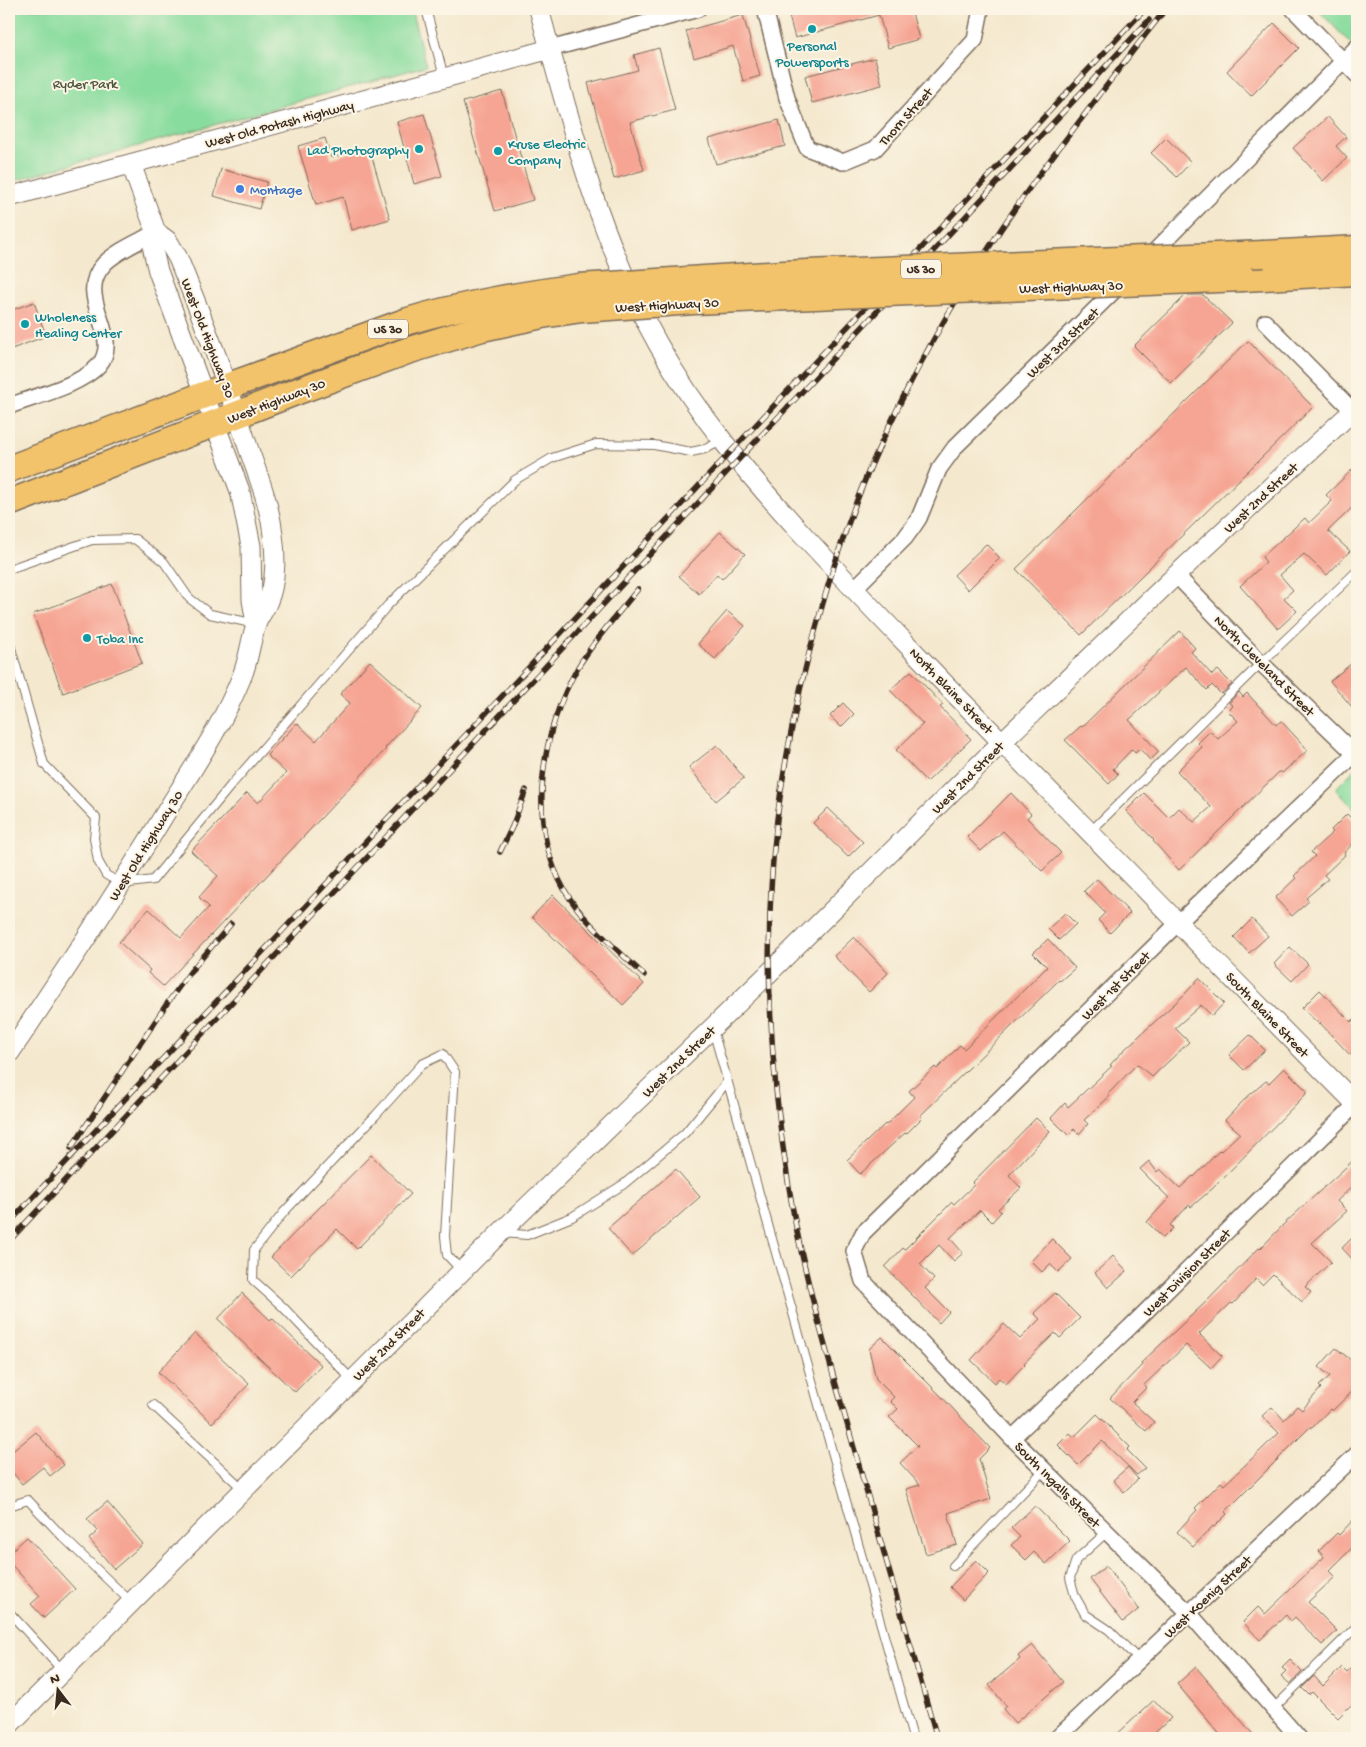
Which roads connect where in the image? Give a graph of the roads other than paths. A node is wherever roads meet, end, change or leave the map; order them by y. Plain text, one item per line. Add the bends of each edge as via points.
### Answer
1 (426, 9) edge
2 (539, 9) edge
3 (698, 9) edge
4 (765, 9) edge
5 (981, 9) edge
6 (1293, 9) edge
7 (1357, 47) edge
8 (550, 49) junction
9 (1343, 60) junction
10 (1357, 75) edge
11 (444, 77) junction
12 (131, 164) junction
13 (9, 197) edge
14 (156, 232) junction
15 (1357, 249) edge
16 (1357, 272) edge
17 (580, 298) junction
18 (1265, 322) dead end
19 (215, 390) junction
20 (9, 406) edge
21 (1356, 411) edge
22 (226, 420) junction
23 (726, 446) junction
24 (9, 470) edge
25 (9, 503) edge
26 (9, 568) edge
27 (1357, 571) edge
28 (1176, 575) junction
29 (854, 589) junction
30 (256, 624) junction
31 (9, 641) edge
32 (1261, 663) junction
33 (1002, 742) junction
34 (1356, 753) edge
35 (1090, 832) junction
36 (122, 884) junction
37 (1179, 922) junction
38 (712, 1028) junction
39 (9, 1054) edge
40 (727, 1082) junction
41 (1357, 1104) edge
42 (876, 1221) joint
43 (500, 1233) junction
44 (462, 1271) junction
45 (352, 1380) junction
46 (152, 1405) dead end
47 (1012, 1438) junction
48 (1357, 1454) edge
49 (1044, 1470) junction
50 (243, 1489) junction
51 (9, 1506) edge
52 (1107, 1532) junction
53 (953, 1566) dead end
54 (131, 1602) junction
55 (9, 1612) edge
56 (1189, 1613) junction
57 (1357, 1626) edge
58 (1140, 1660) junction
59 (63, 1671) junction
60 (1273, 1709) junction
61 (9, 1725) edge
62 (913, 1738) edge
63 (1056, 1738) edge
64 (1299, 1738) edge

1 - 11 lane
2 - 8 street, North Blaine Street
3 - 8 street
4 - 5 street, Thorn Street via 787,98 807,148 843,162 875,149 975,40
6 - 9 street
7 - 9 street, West 3rd Street
8 - 11 street, West Old Potash Highway
8 - 23 street, North Blaine Street via 595,199 618,262 662,351
9 - 10 street
9 - 29 street, West 3rd Street via 955,447 939,469 913,527
11 - 12 street, West Old Potash Highway
12 - 13 street, West Old Potash Highway
12 - 14 street, West Old Highway 30
14 - 19 street, West Old Highway 30 via 153,250 158,271
14 - 20 street via 114,256 98,271 94,282 94,302 106,347 100,364 74,382
15 - 17 highway, West Highway 30 / US 30, bridge via 784,274
16 - 17 highway, West Highway 30 / US 30, bridge via 704,301
17 - 19 highway, West Highway 30 / US 30 via 485,301 432,314
17 - 22 highway, West Highway 30 / US 30 via 516,321 448,338
18 - 21 street
19 - 22 street, West Old Highway 30
19 - 22 street, West Old Highway 30
19 - 24 highway, West Highway 30 / US 30
21 - 28 street, West 2nd Street
22 - 25 highway, West Highway 30 / US 30
22 - 30 street, West Old Highway 30 via 251,546
22 - 30 street, West Old Highway 30 via 264,496 273,536 271,591
23 - 29 street, North Blaine Street
23 - 36 lane via 691,452 654,445 596,444 552,458 514,480 388,605 153,880
26 - 30 lane via 92,540 135,539 164,562 188,598 210,614
27 - 32 lane
28 - 32 street, North Cleveland Street
28 - 33 street, West 2nd Street
29 - 33 street, North Blaine Street
30 - 36 street, West Old Highway 30 via 250,652 233,697
31 - 36 lane via 44,764 96,818 94,838 98,861 106,875
32 - 34 street, North Cleveland Street
32 - 35 lane
33 - 35 street, North Blaine Street
33 - 38 street, West 2nd Street
34 - 37 street, West 1st Street
35 - 37 street, North Blaine Street
36 - 39 street, West Old Highway 30
37 - 41 street, South Blaine Street
37 - 42 street, West 1st Street
38 - 40 lane
38 - 43 street, West 2nd Street
40 - 43 lane via 685,1134 624,1184 572,1217 527,1235
40 - 62 lane
41 - 47 street, West Division Street via 1130,1328
42 - 47 street, South Ingalls Street via 863,1233 854,1251 863,1281
43 - 44 street, West 2nd Street
44 - 45 street, West 2nd Street
44 - 45 lane via 447,1255 445,1236 455,1072 443,1054 422,1064 284,1212 254,1250 253,1280
45 - 50 street, West 2nd Street
46 - 50 lane
47 - 49 street, South Ingalls Street
48 - 56 street, West Koenig Street
49 - 52 street, South Ingalls Street
49 - 53 lane
50 - 54 street, West 2nd Street
51 - 54 lane via 28,1500
52 - 56 street, South Ingalls Street
52 - 58 lane via 1076,1560 1070,1578 1085,1614 1109,1630
54 - 59 street, West 2nd Street
55 - 59 lane
56 - 58 street, West Koenig Street
56 - 60 street, South Ingalls Street
57 - 60 lane
58 - 63 street, West Koenig Street
59 - 61 street, West 2nd Street
60 - 64 street, South Ingalls Street

